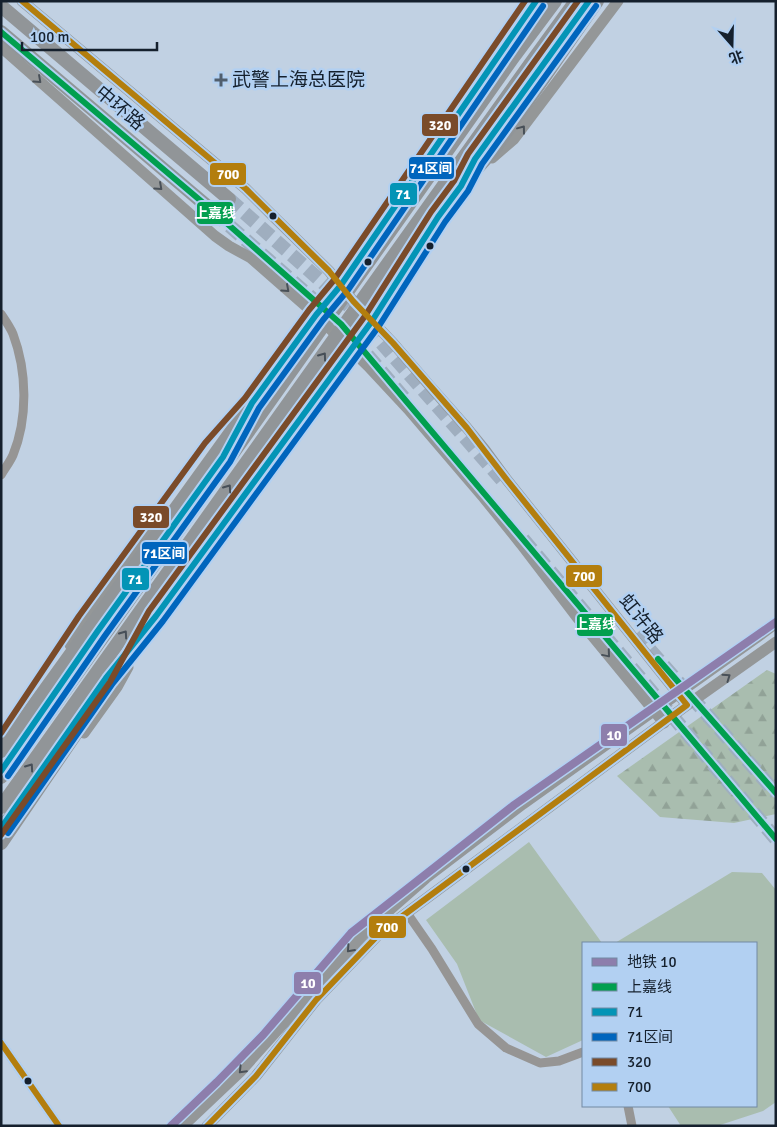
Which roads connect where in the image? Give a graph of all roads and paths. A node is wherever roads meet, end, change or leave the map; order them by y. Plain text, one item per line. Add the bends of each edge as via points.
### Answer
1 (22, 1) edge
2 (536, 1) edge
3 (556, 1) edge
4 (576, 1) edge
5 (589, 1) edge
6 (597, 1) edge
7 (618, 1) edge
8 (1, 6) edge
9 (1, 32) edge
10 (1, 47) edge
11 (461, 186) junction
12 (229, 199) tunnel mouth
13 (214, 212) tunnel mouth
14 (341, 285) junction
15 (1, 314) edge
16 (316, 315) junction
17 (372, 321) junction
18 (351, 349) junction
19 (252, 403) junction
20 (1, 475) edge
21 (156, 616) junction
22 (776, 623) edge
23 (776, 642) edge
24 (678, 694) junction
25 (687, 705) junction
26 (654, 711) junction
27 (664, 722) junction
28 (1, 749) edge
29 (1, 771) edge
30 (1, 777) edge
31 (1, 807) edge
32 (1, 828) edge
33 (1, 843) edge
34 (1, 850) edge
35 (407, 913) junction
36 (1, 1043) edge
37 (582, 1052) edge
38 (628, 1107) edge
39 (59, 1126) edge
40 (183, 1126) edge
41 (207, 1126) edge
42 (632, 1126) edge

1 - 14 main road, 虹许路 via 246,189
2 - 14 main road
3 - 30 highway, bridge
31 -> 4 highway, bridge
5 - 11 main road via 476,159
6 - 11 highway via 494,148
11 -> 7 main road via 514,139
8 - 12 highway, 中环路
9 - 13 highway, 中环路
10 -> 16 main road via 215,236 251,258
11 - 17 main road
14 - 16 main road
14 - 17 main road, 虹许路
15 - 20 street via 13,333 24,394 22,424 13,456
16 - 18 main road
16 - 19 main road
17 - 18 main road
17 - 24 main road, 虹许路 via 467,428
18 - 21 main road
18 -> 26 main road via 408,409 484,498
19 - 28 highway
19 - 28 main road via 212,448 92,613
19 - 29 main road via 223,458
21 - 32 main road via 106,678
21 - 33 highway
21 - 34 main road via 117,687
22 - 24 main road
25 -> 23 main road
24 - 25 main road, 虹许路
24 - 26 main road
25 - 27 main road
26 - 27 main road
26 -> 40 main road via 418,884 369,928 240,1072
27 - 35 main road
35 - 37 street via 478,1024 506,1048 540,1063 559,1061
35 - 41 main road via 381,932 316,1000 256,1076
36 - 39 street
38 - 42 street

